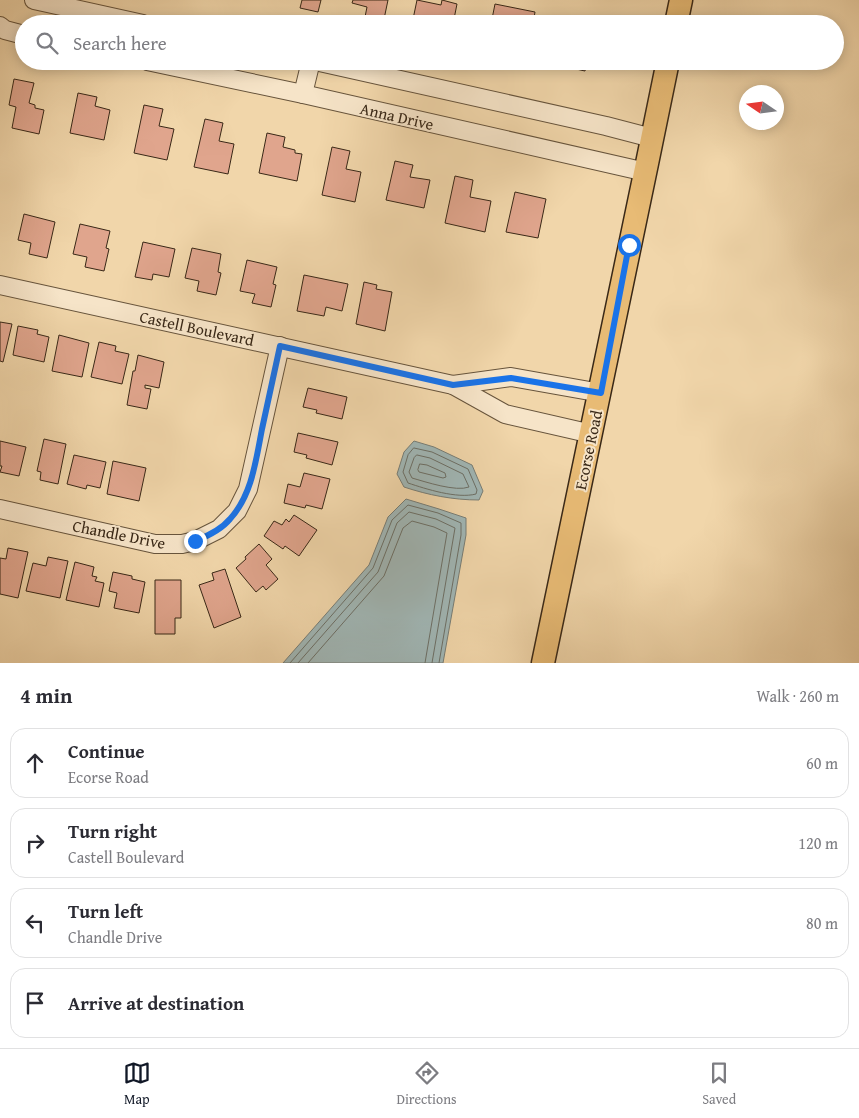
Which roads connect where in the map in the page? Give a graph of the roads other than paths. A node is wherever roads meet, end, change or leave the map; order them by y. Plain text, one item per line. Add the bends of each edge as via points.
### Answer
1 (34, 0) edge
2 (681, 0) edge
3 (102, 15) edge
4 (678, 15) edge
5 (0, 26) edge
6 (15, 33) edge
7 (190, 70) edge
8 (309, 70) edge
9 (355, 70) edge
10 (666, 70) edge
11 (303, 94) junction
12 (652, 138) junction
13 (646, 172) junction
14 (0, 285) edge
15 (280, 346) junction
16 (453, 385) junction
17 (601, 393) junction
18 (592, 434) junction
19 (0, 509) edge
20 (543, 663) edge

1 - 3 street
2 - 4 main road
5 - 6 street
7 - 11 street, Anna Drive
8 - 11 street
9 - 12 street
10 - 12 main road, Ecorse Road
11 - 13 street, Anna Drive
12 - 13 main road, Ecorse Road
13 - 17 main road, Ecorse Road
14 - 15 street, Castell Boulevard
15 - 16 street, Castell Boulevard
15 - 19 street, Chandle Drive via 248,489 237,511 219,529 195,541 156,544
16 - 17 street, Castell Boulevard via 511,378
16 - 18 street, Castell Boulevard via 505,414
17 - 18 main road, Ecorse Road
18 - 20 main road, Ecorse Road

